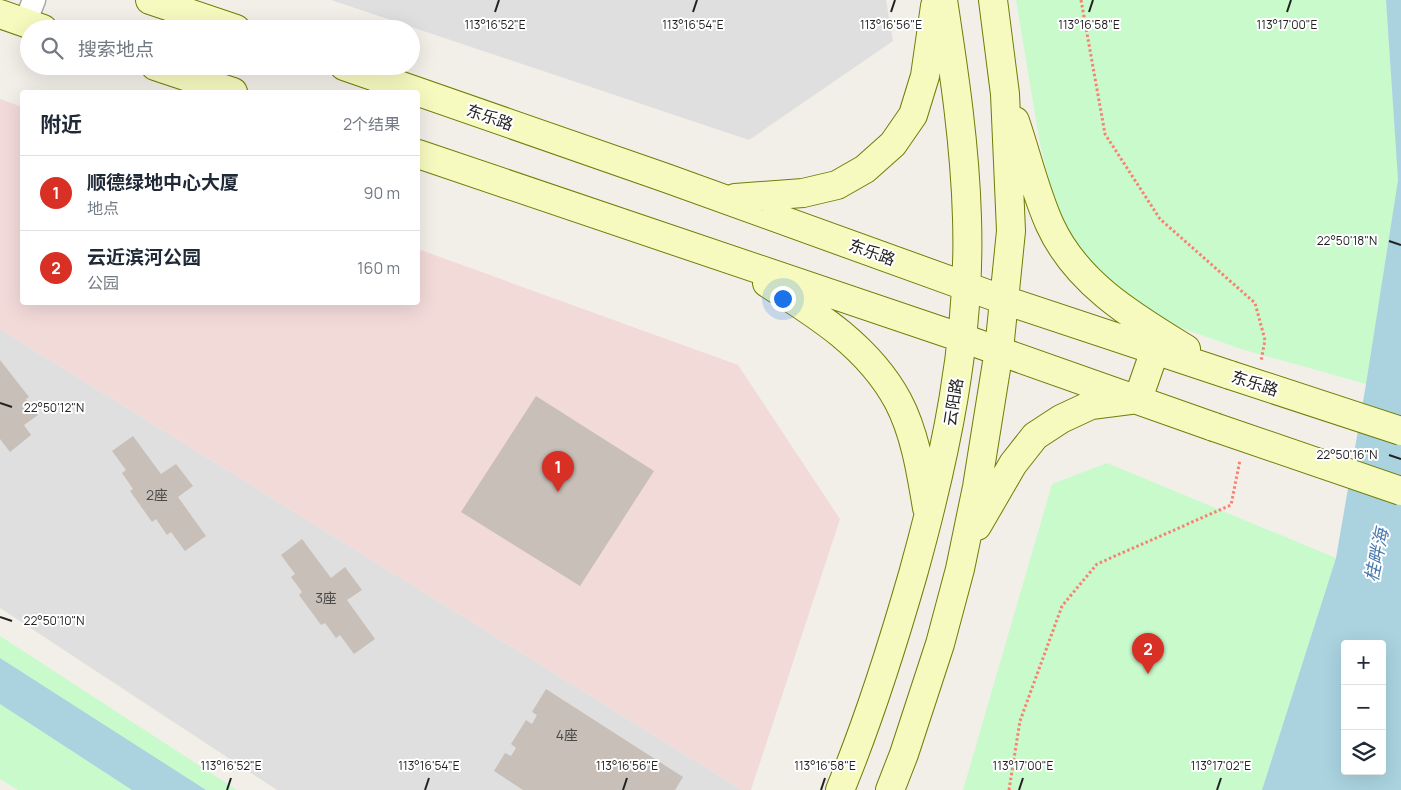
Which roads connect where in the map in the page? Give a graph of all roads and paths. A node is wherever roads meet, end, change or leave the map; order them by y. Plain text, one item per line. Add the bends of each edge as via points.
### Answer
1 (150, 0) edge
2 (936, 0) edge
3 (943, 0) edge
4 (994, 0) edge
5 (209, 20) edge
6 (182, 75) edge
7 (370, 75) edge
8 (227, 90) edge
9 (413, 90) edge
10 (420, 93) edge
11 (1005, 94) junction
12 (420, 155) edge
13 (722, 198) junction
14 (725, 257) junction
15 (966, 286) junction
16 (1004, 300) junction
17 (962, 338) junction
18 (999, 350) junction
19 (1155, 350) junction
20 (1230, 375) junction
21 (1138, 399) junction
22 (1401, 431) edge
23 (1401, 491) edge
24 (928, 519) junction
25 (965, 547) junction
26 (840, 790) edge
27 (890, 790) edge

1 - 5 main road
2 - 13 main road via 925,76 913,115 893,144 866,169 838,185 803,193
3 - 15 main road, 云阳路 via 968,218
4 - 11 main road
6 - 8 main road
7 - 9 main road, 东乐路
10 - 13 main road, 东乐路
11 - 16 main road via 1011,231
11 - 20 main road via 1039,198 1051,227 1072,261 1098,289 1130,314
12 - 14 main road
13 - 15 main road, 东乐路
14 - 17 main road
14 - 24 main road via 818,314 877,368 899,402 912,438
15 - 16 main road, 东乐路
15 - 17 main road, 云阳路
16 - 18 main road
16 - 19 main road, 东乐路
17 - 18 main road
17 - 24 main road, 云阳路 via 945,450
18 - 21 main road
18 - 25 main road
19 - 20 main road, 东乐路
19 - 21 main road
20 - 22 main road, 东乐路, bridge
21 - 23 main road, bridge
21 - 25 main road via 1091,405 1035,436 1013,464
24 - 26 main road, 云阳路 via 897,631
25 - 27 main road via 940,644

